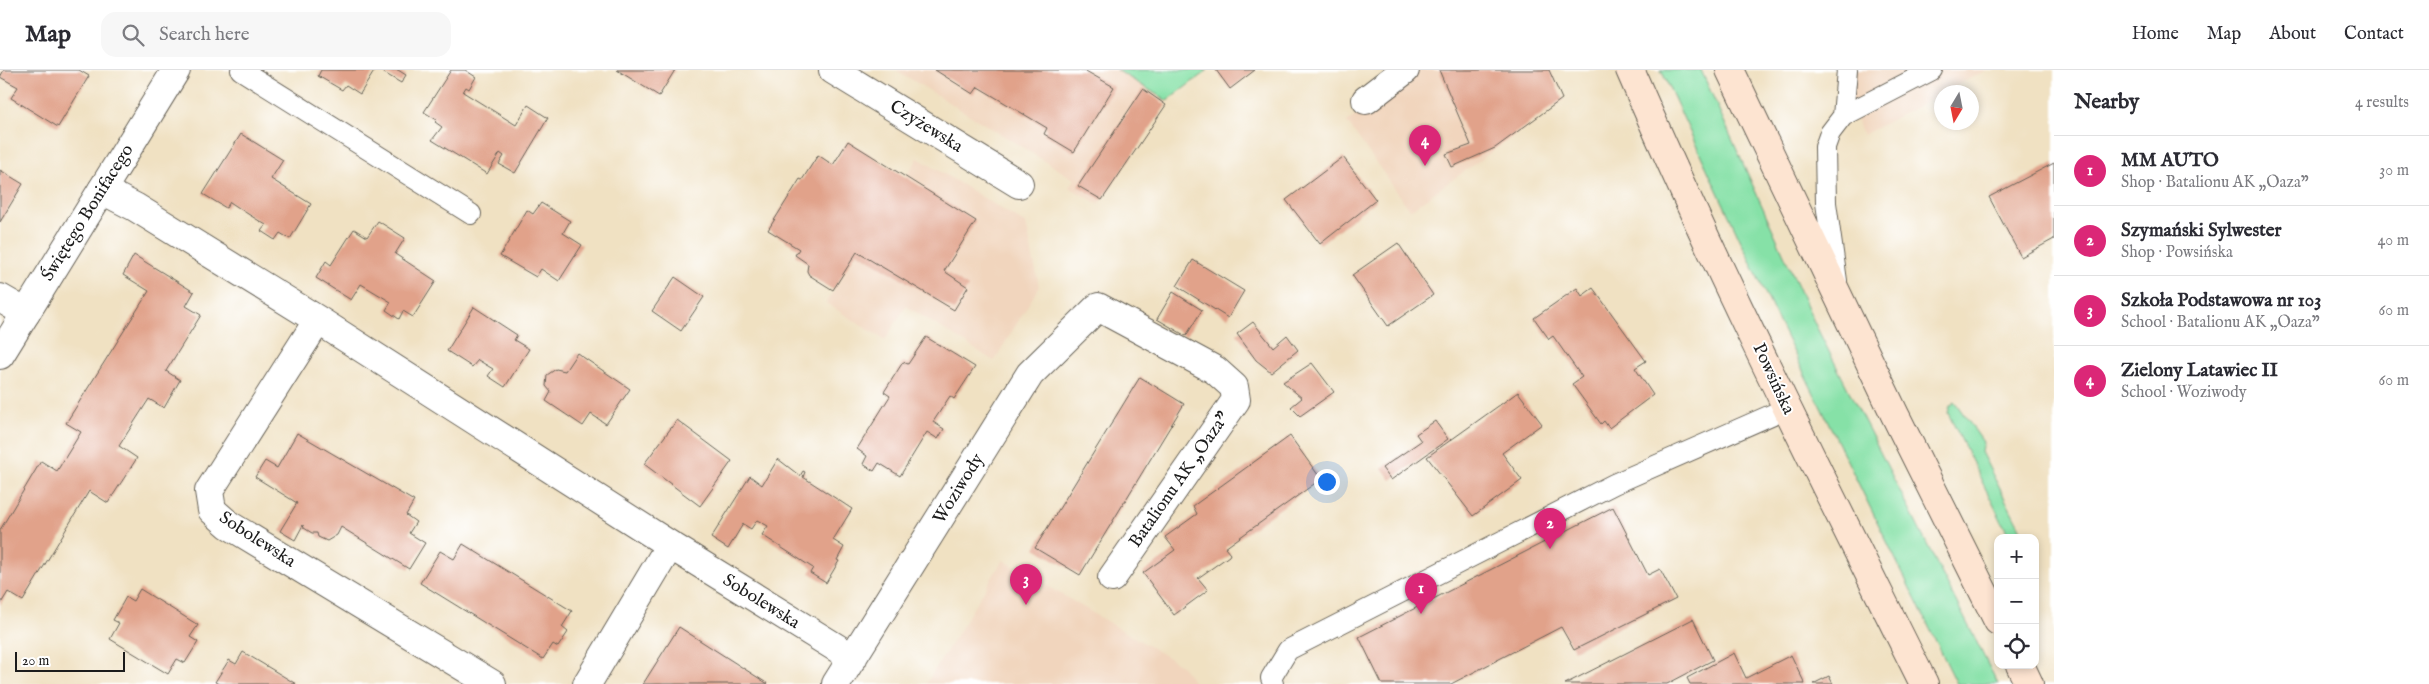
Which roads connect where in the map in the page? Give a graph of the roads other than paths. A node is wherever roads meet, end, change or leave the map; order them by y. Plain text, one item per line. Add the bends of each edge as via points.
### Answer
1 (176, 70) edge
2 (241, 70) edge
3 (833, 70) edge
4 (1405, 70) edge
5 (1630, 70) edge
6 (1730, 70) edge
7 (1847, 70) edge
8 (1932, 70) edge
9 (1366, 100) dead end
10 (1843, 116) junction
11 (1019, 184) dead end
12 (102, 190) junction
13 (471, 214) dead end
14 (0, 298) edge
15 (1841, 303) junction
16 (1098, 307) joint
17 (26, 313) junction
18 (318, 320) junction
19 (0, 355) edge
20 (1787, 408) junction
21 (670, 545) junction
22 (1112, 578) dead end
23 (1994, 613) edge
24 (853, 658) junction
25 (2022, 669) edge
26 (492, 684) edge
27 (587, 684) edge
28 (836, 684) edge
29 (1273, 684) edge
30 (1924, 684) edge
31 (2029, 684) edge

1 - 12 street, Świętego Bonifacego
2 - 13 lane
3 - 11 street, Czyżewska
4 - 9 street
5 - 20 main road, Powsińska via 1668,158
6 - 15 main road
7 - 10 lane
8 - 10 lane
10 - 15 lane via 1830,133 1825,147 1826,203
12 - 17 street, Świętego Bonifacego
12 - 18 street, Sobolewska
14 - 17 street
15 - 23 main road
16 - 22 street, Batalionu AK „Oaza” via 1215,370 1234,387 1236,400
16 - 24 street, Woziwody via 1030,374
17 - 19 street, Świętego Bonifacego
18 - 21 street, Sobolewska
18 - 26 street, Sobolewska via 209,491 212,510 237,530
20 - 29 lane via 1614,484 1288,650 1271,678
20 - 30 main road, Powsińska
21 - 24 street, Sobolewska
21 - 27 street
24 - 28 street, Woziwody
25 - 31 main road

